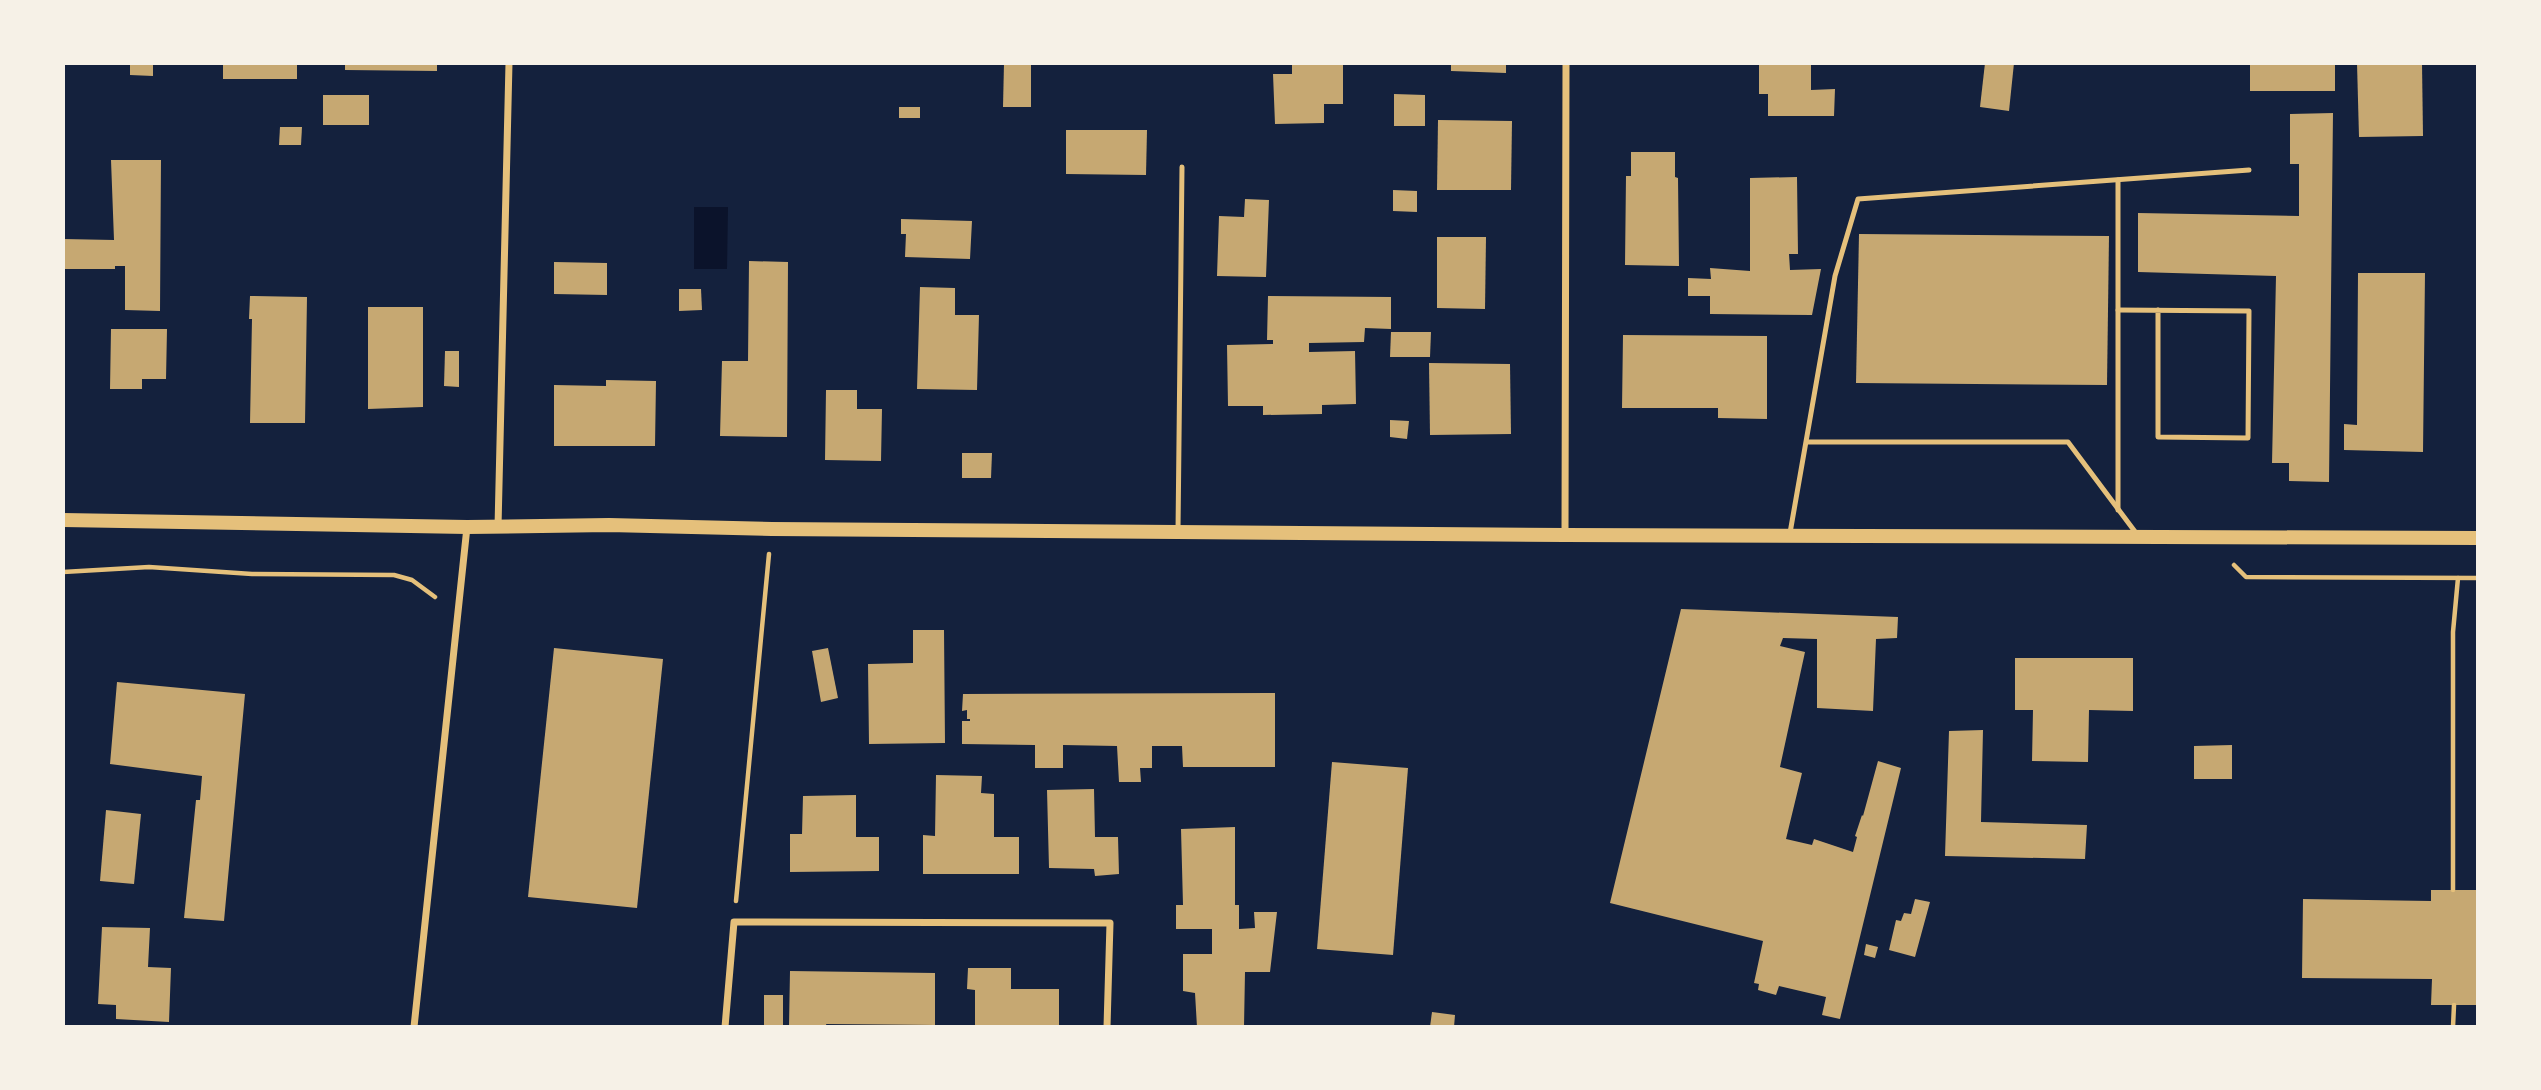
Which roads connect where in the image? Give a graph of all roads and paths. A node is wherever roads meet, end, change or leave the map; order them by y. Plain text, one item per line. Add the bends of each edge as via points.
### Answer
1 (509, 63) edge
2 (1566, 63) edge
3 (1182, 167) dead end
4 (2249, 170) dead end
5 (2118, 180) junction
6 (2118, 310) junction
7 (2158, 310) junction
8 (1807, 442) junction
9 (2118, 510) junction
10 (63, 520) edge
11 (467, 527) junction
12 (498, 527) junction
13 (772, 529) junction
14 (1178, 531) junction
15 (1564, 535) junction
16 (1789, 536) junction
17 (2206, 538) junction
18 (2478, 538) edge
19 (2140, 539) junction
20 (63, 572) edge
21 (2458, 578) junction
22 (2478, 578) edge
23 (459, 613) junction
24 (2454, 890) dead end
25 (734, 922) junction
26 (2454, 1004) dead end
27 (414, 1027) edge
28 (725, 1027) edge
29 (1107, 1027) edge
30 (2454, 1027) edge

1 - 12 street
2 - 15 street
3 - 14 lane
4 - 5 lane
5 - 6 lane
5 - 8 lane via 1858,200 1836,276
6 - 7 lane
6 - 9 lane
7 - 7 lane via 2249,311 2248,438 2158,437
8 - 9 lane via 2067,442
8 - 16 lane
9 - 19 lane
10 - 11 main road
11 - 12 main road
11 - 23 street
12 - 13 main road
13 - 14 main road
13 - 25 path
14 - 15 main road
15 - 16 main road
16 - 19 main road
17 - 18 main road
17 - 19 main road
17 - 21 path via 2246,577
20 - 23 path via 149,567 252,574 394,575 412,580
21 - 22 path
21 - 24 path via 2453,632
23 - 27 street
25 - 28 street
25 - 29 street via 1110,923
26 - 30 path

